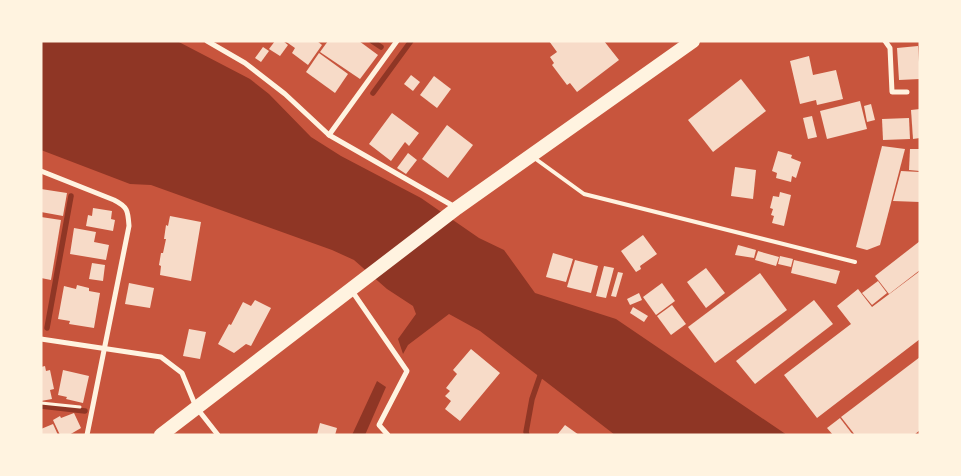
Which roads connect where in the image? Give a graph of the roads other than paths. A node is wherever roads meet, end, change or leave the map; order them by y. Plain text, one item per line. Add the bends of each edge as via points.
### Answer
1 (208, 41) edge
2 (397, 41) edge
3 (693, 41) edge
4 (886, 41) edge
5 (907, 92) dead end
6 (329, 135) junction
7 (531, 156) junction
8 (41, 171) edge
9 (457, 208) junction
10 (855, 262) dead end
11 (351, 289) junction
12 (41, 339) edge
13 (103, 349) junction
14 (196, 407) junction
15 (87, 435) edge
16 (161, 435) edge
17 (218, 435) edge
18 (388, 435) edge

1 - 6 street via 245,63
2 - 6 street
3 - 7 highway
4 - 5 street via 890,48 892,92
6 - 9 street
7 - 9 highway
7 - 10 lane via 584,194
8 - 13 street via 124,204 126,208 129,226
9 - 11 highway
11 - 14 highway
11 - 18 street via 407,371 379,424
12 - 13 street
13 - 14 street via 161,357 182,373
13 - 15 street
14 - 16 highway
14 - 17 street

